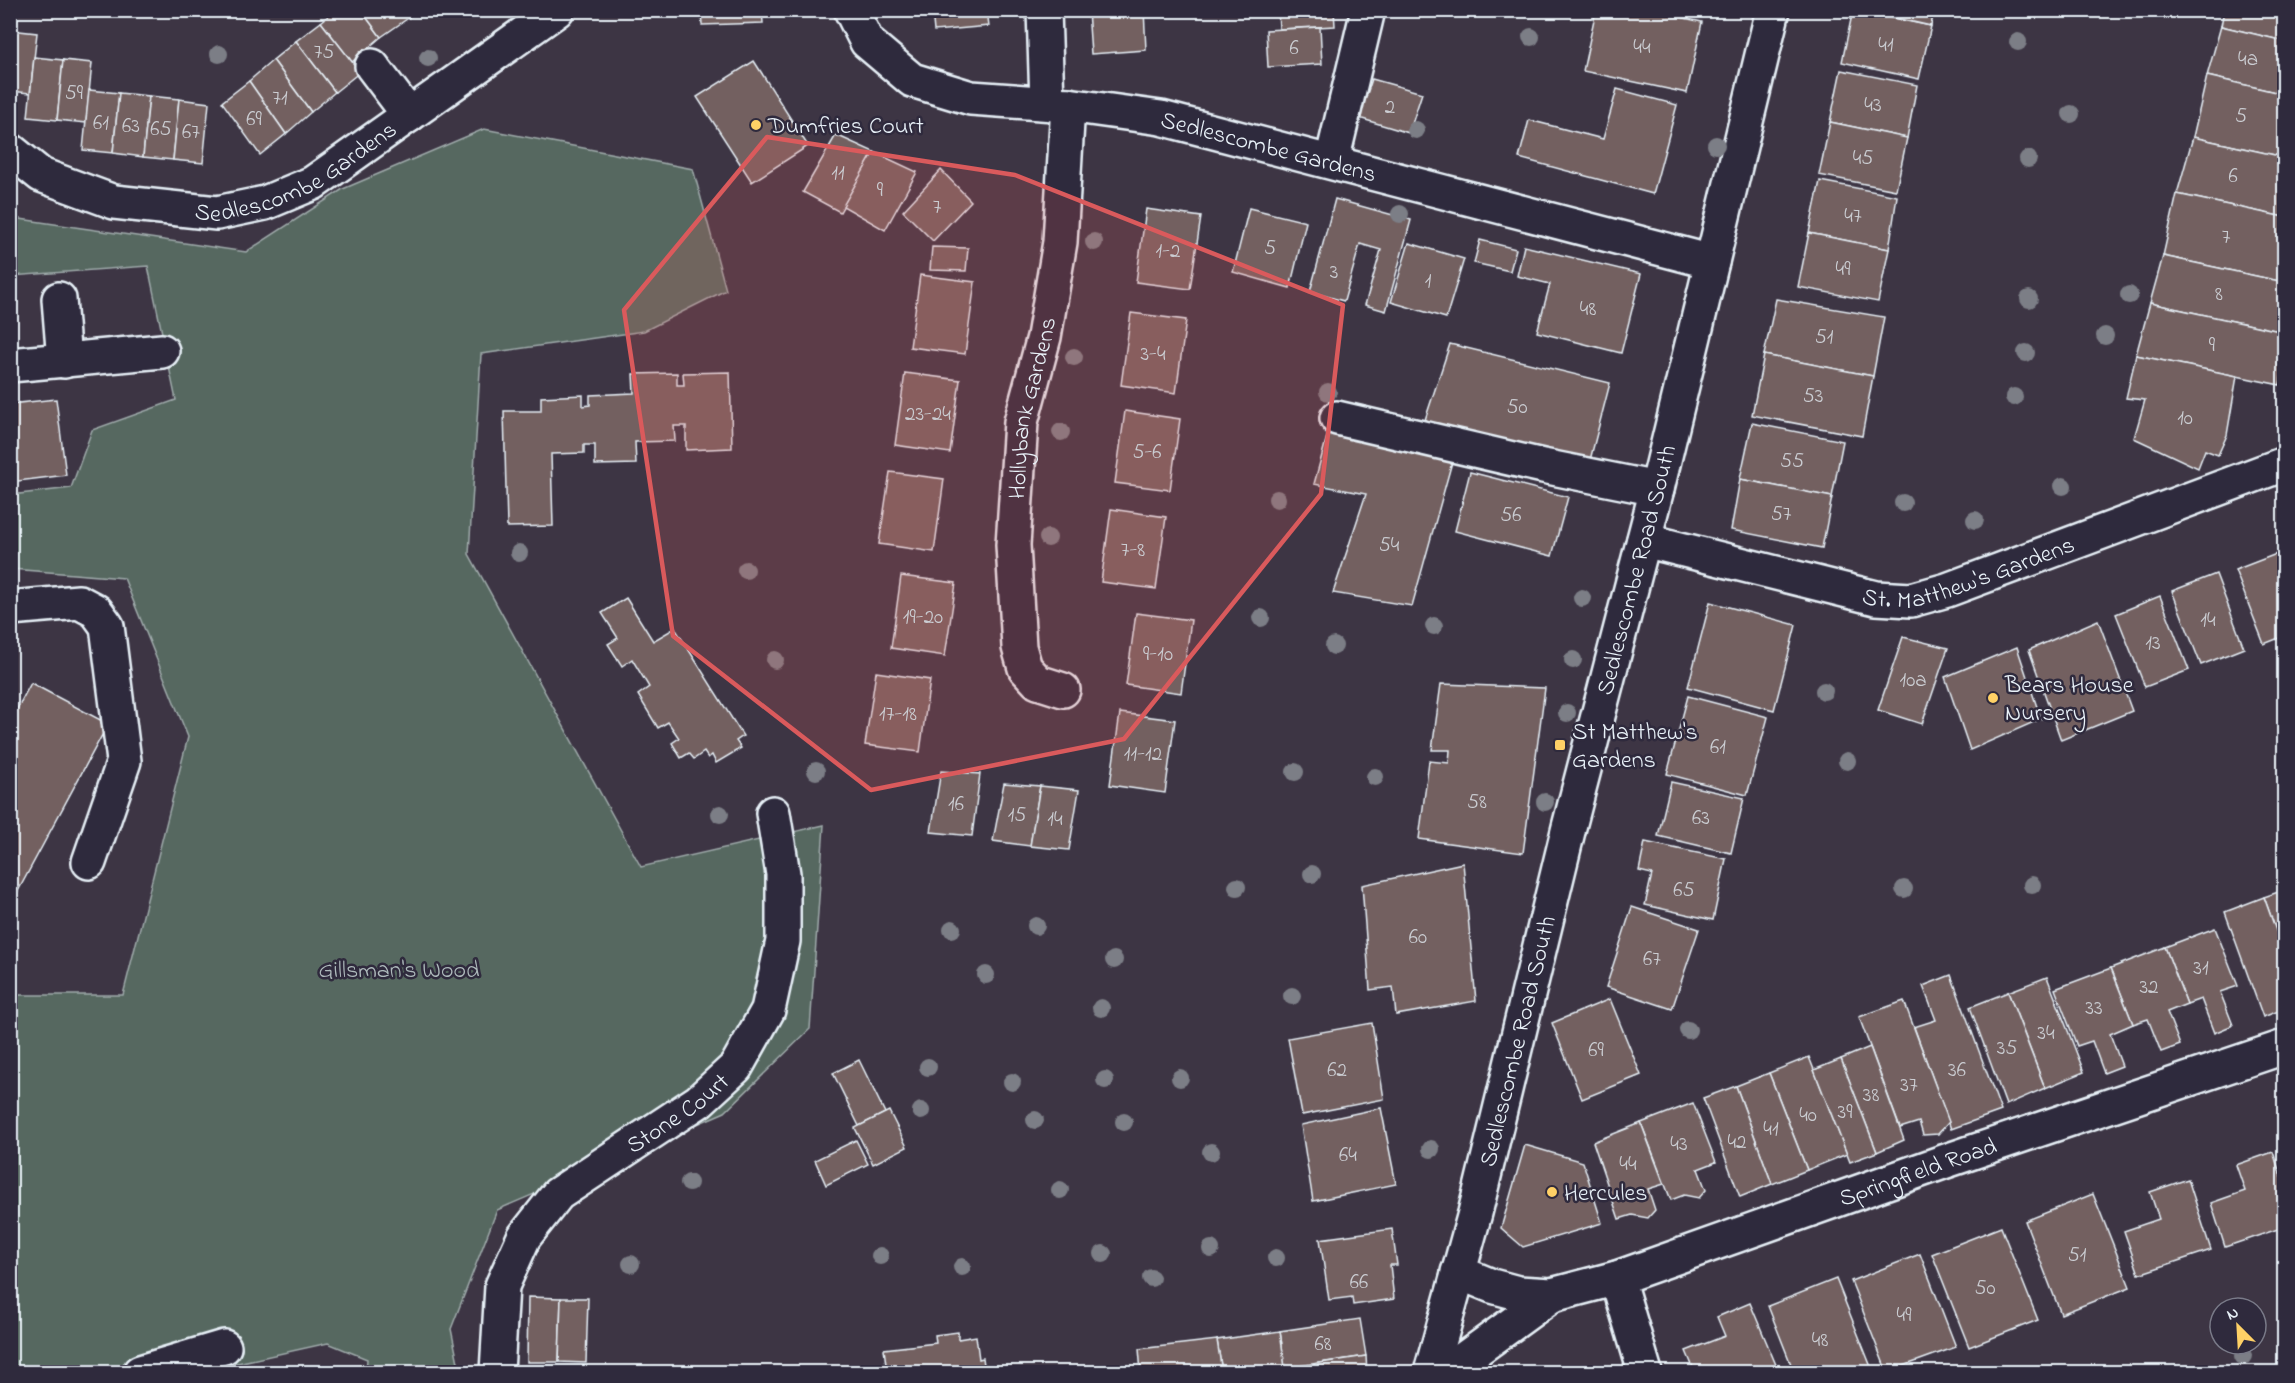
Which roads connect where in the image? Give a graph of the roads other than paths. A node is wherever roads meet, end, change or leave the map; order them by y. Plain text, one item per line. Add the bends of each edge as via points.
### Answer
1 (557, 10) edge
2 (851, 10) edge
3 (1044, 10) edge
4 (1368, 10) edge
5 (1773, 10) edge
6 (372, 66) dead end
7 (1058, 104) junction
8 (409, 115) junction
9 (10, 150) edge
10 (1332, 161) junction
11 (1713, 262) junction
12 (59, 299) dead end
13 (162, 351) dead end
14 (64, 361) junction
15 (10, 366) edge
16 (1337, 418) dead end
17 (2284, 464) edge
18 (1657, 489) junction
19 (1644, 540) junction
20 (10, 608) edge
21 (1063, 690) dead end
22 (773, 813) dead end
23 (89, 862) dead end
24 (2284, 1047) edge
25 (1458, 1272) junction
26 (1617, 1278) junction
27 (1552, 1295) junction
28 (224, 1347) dead end
29 (140, 1372) edge
30 (497, 1372) edge
31 (1431, 1372) edge
32 (1446, 1372) edge
33 (1645, 1372) edge

1 - 8 street, Sedlescombe Gardens
2 - 7 street, Sedlescombe Gardens via 867,42 912,80 971,98
3 - 7 street, Hollybank Gardens
4 - 10 street
5 - 11 street, Sedlescombe Road South
6 - 8 street
7 - 10 street, Sedlescombe Gardens via 1161,118
7 - 21 street, Hollybank Gardens via 1060,242 1044,337 1021,422 1013,544 1019,646 1025,668 1038,682
8 - 9 street, Sedlescombe Gardens via 313,183 265,203 216,213 114,202 41,175
10 - 11 street, Sedlescombe Gardens
11 - 18 street, Sedlescombe Road South
12 - 14 street
13 - 14 street
14 - 15 street
16 - 18 street
17 - 19 street, St. Matthew's Gardens via 1911,600 1876,598
18 - 19 street, Sedlescombe Road South
19 - 25 street, Sedlescombe Road South
20 - 23 street via 79,602 96,611 107,626 124,761
22 - 30 street, Stone Court via 783,874 783,941 768,1010 729,1074 699,1101 558,1194 524,1237 502,1286
24 - 26 street, Springfield Road via 1924,1168
25 - 27 street, Springfield Road via 1518,1293
25 - 31 street, Sedlescombe Road South
26 - 27 street, Springfield Road
26 - 33 street
27 - 32 street, Springfield Road
28 - 29 street

